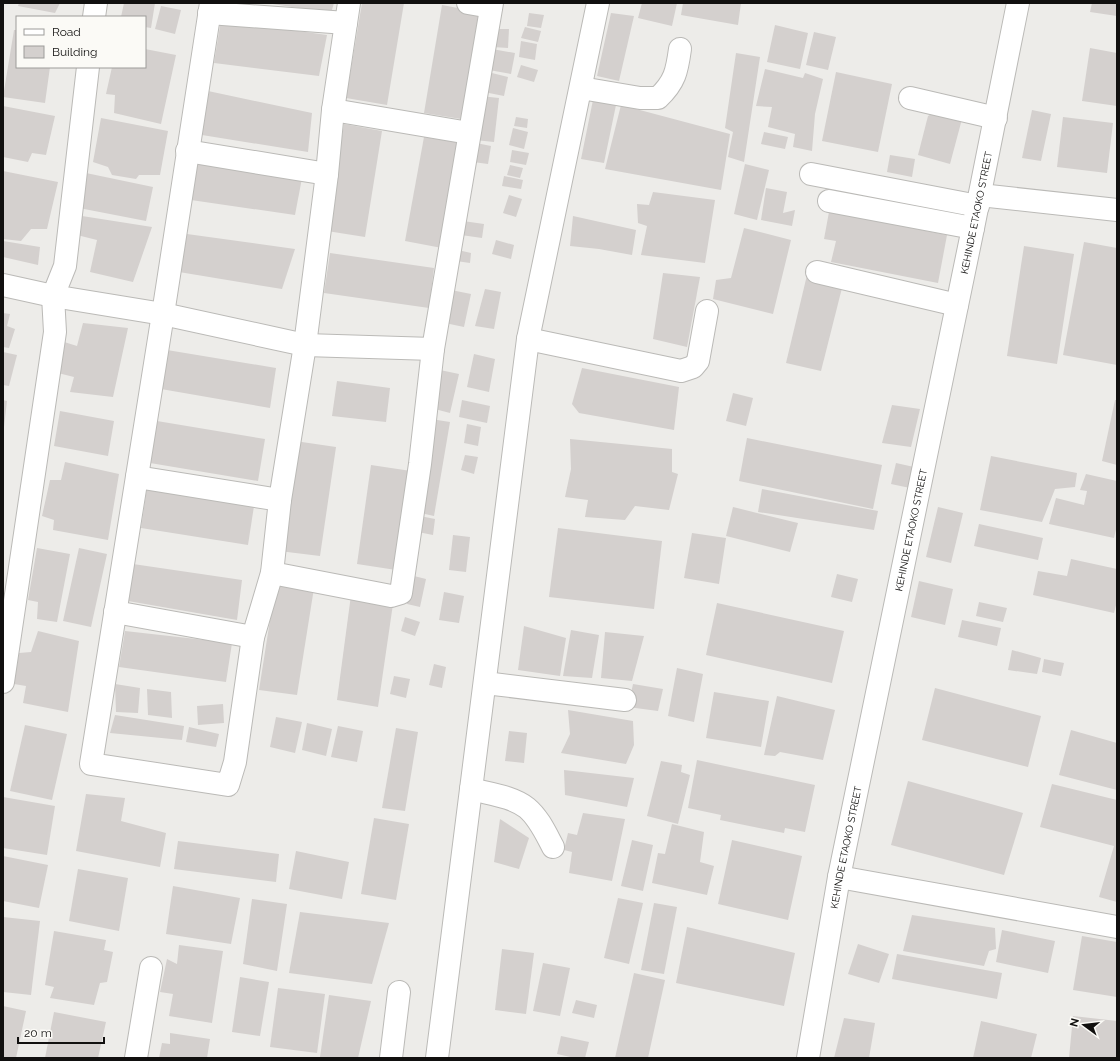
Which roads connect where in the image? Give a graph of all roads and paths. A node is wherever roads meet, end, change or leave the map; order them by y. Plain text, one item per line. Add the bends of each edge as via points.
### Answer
1 (96, 3) edge
2 (468, 3) edge
3 (598, 3) edge
4 (1018, 3) edge
5 (492, 5) edge
6 (210, 8) edge
7 (348, 13) edge
8 (94, 16) edge
9 (680, 49) dead end
10 (88, 68) edge
11 (580, 88) junction
12 (910, 98) dead end
13 (332, 110) junction
14 (996, 118) junction
15 (469, 133) junction
16 (187, 151) junction
17 (327, 174) junction
18 (811, 174) dead end
19 (979, 200) junction
20 (829, 201) dead end
21 (1117, 210) edge
22 (974, 228) junction
23 (816, 272) dead end
24 (3, 284) edge
25 (53, 296) junction
26 (957, 305) junction
27 (707, 311) dead end
28 (163, 314) junction
29 (528, 339) junction
30 (305, 345) junction
31 (433, 349) junction
32 (137, 477) junction
33 (280, 500) junction
34 (272, 573) junction
35 (115, 612) junction
36 (253, 637) junction
37 (3, 682) edge
38 (485, 683) junction
39 (625, 700) dead end
40 (471, 789) junction
41 (553, 847) dead end
42 (839, 877) junction
43 (1117, 927) edge
44 (151, 968) dead end
45 (399, 992) dead end
46 (136, 1058) edge
47 (392, 1058) edge
48 (437, 1058) edge
49 (808, 1058) edge

1 - 8 street
2 - 5 street
3 - 11 street
4 - 14 street, KEHINDE ETAOKO STREET
5 - 15 street
6 - 7 street
6 - 16 street
7 - 13 street
9 - 11 street via 677,70 668,89 658,98 640,98
10 - 25 street via 65,266
11 - 29 street
12 - 14 street
13 - 15 street
13 - 17 street
14 - 19 street, KEHINDE ETAOKO STREET
15 - 31 street
16 - 17 street
16 - 28 street
17 - 30 street
18 - 19 street
19 - 21 street
19 - 22 street, KEHINDE ETAOKO STREET
20 - 22 street
22 - 26 street, KEHINDE ETAOKO STREET
23 - 26 street
24 - 25 street
25 - 28 street
25 - 37 street via 55,332
26 - 42 street, KEHINDE ETAOKO STREET
27 - 29 street via 698,361 693,367 681,371
28 - 30 street
28 - 32 street
29 - 38 street
30 - 31 street
30 - 33 street
31 - 34 street via 420,464 401,594 391,596
32 - 33 street
32 - 35 street
33 - 34 street
34 - 36 street
35 - 36 street
35 - 36 street via 91,764 228,785 235,762
38 - 39 street
38 - 40 street
40 - 41 street via 515,801 528,808 540,823
40 - 48 street
42 - 43 street
42 - 49 street, KEHINDE ETAOKO STREET
44 - 46 street
45 - 47 street

